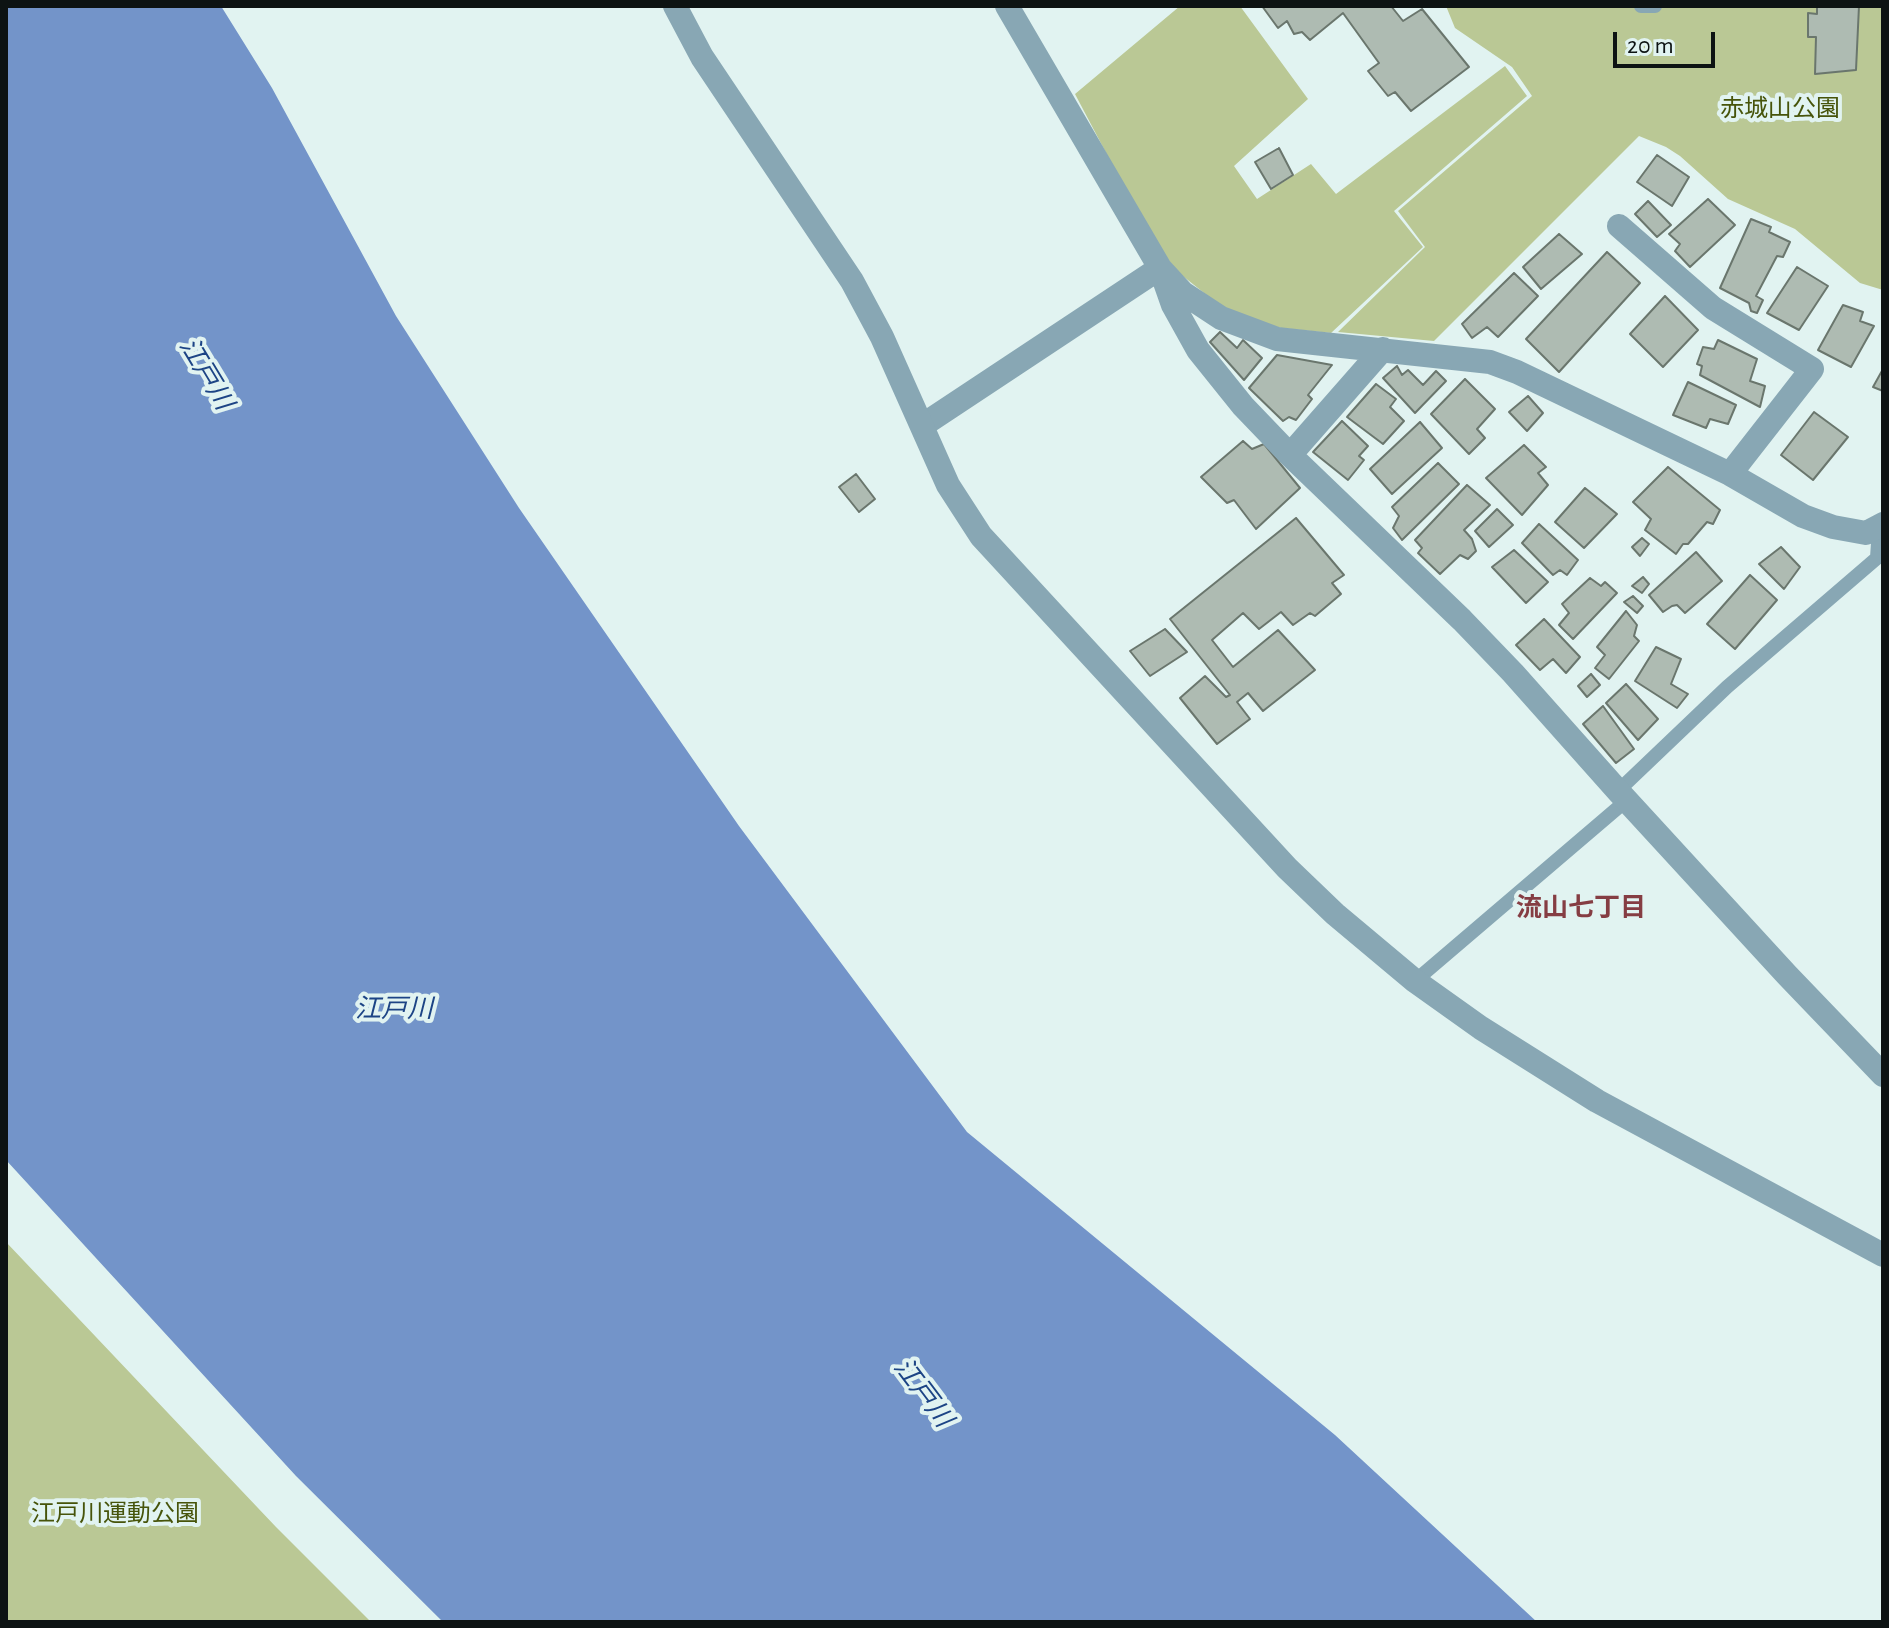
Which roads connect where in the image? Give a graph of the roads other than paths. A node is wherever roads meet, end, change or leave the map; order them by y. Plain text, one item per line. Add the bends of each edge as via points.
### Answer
1 (675, 6) edge
2 (1007, 6) edge
3 (1641, 6) edge
4 (1655, 6) edge
5 (1619, 226) dead end
6 (1160, 268) junction
7 (1383, 349) junction
8 (923, 425) junction
9 (1290, 455) junction
10 (1730, 474) junction
11 (1881, 526) edge
12 (1622, 795) junction
13 (1415, 981) junction
14 (1883, 1075) edge
15 (1883, 1255) edge

1 - 8 street via 702,57 852,281
2 - 6 street
3 - 4 lane
5 - 10 street via 1713,308 1812,369
6 - 7 street via 1183,293 1221,318 1277,339
6 - 8 street
6 - 9 street via 1198,350
7 - 9 street
7 - 10 street via 1490,362
8 - 13 street via 948,485 981,536 1277,857
9 - 12 street via 1462,620
10 - 11 street via 1833,527 1866,533
11 - 12 lane via 1877,558 1727,687
12 - 13 lane
12 - 14 street
13 - 15 street via 1597,1101

